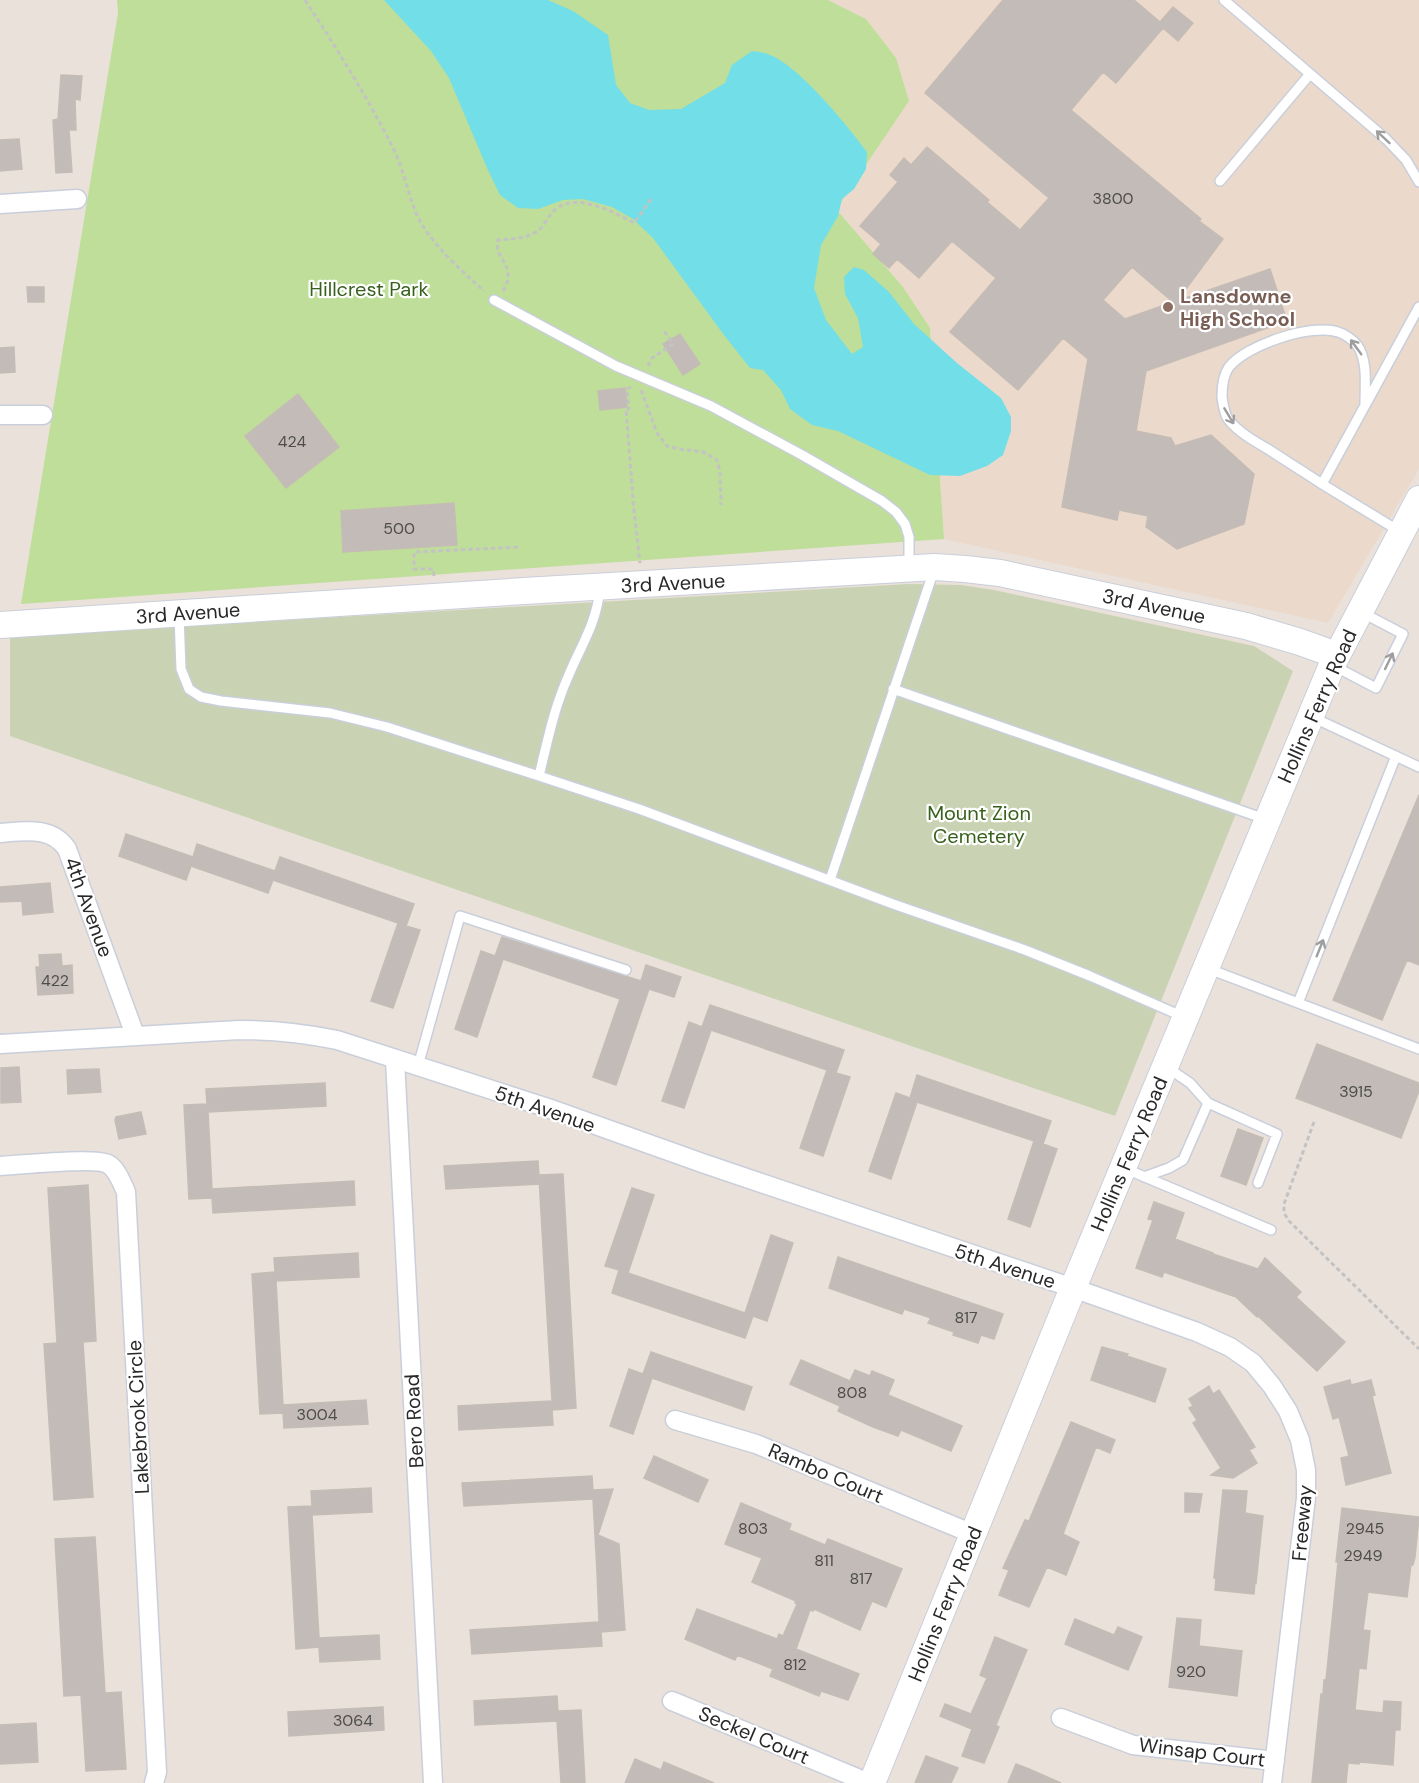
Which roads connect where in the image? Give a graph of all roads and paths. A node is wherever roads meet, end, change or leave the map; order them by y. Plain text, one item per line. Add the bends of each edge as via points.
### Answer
1 (305, 0) edge
2 (1224, 0) edge
3 (1310, 74) junction
4 (1220, 181) dead end
5 (1419, 182) edge
6 (77, 199) dead end
7 (651, 199) dead end
8 (0, 204) edge
9 (496, 300) junction
10 (1418, 309) edge
11 (664, 331) dead end
12 (642, 376) junction
13 (1365, 403) junction
14 (0, 415) edge
15 (43, 415) dead end
16 (1322, 483) junction
17 (1419, 499) edge
18 (721, 505) dead end
19 (1419, 512) edge
20 (1402, 533) junction
21 (521, 547) dead end
22 (641, 566) dead end
23 (935, 567) junction
24 (909, 569) junction
25 (434, 578) dead end
26 (601, 587) junction
27 (1359, 612) junction
28 (179, 613) junction
29 (0, 625) edge
30 (1334, 660) junction
31 (893, 689) junction
32 (1310, 716) junction
33 (1396, 756) junction
34 (1419, 767) edge
35 (539, 776) junction
36 (1268, 820) junction
37 (0, 833) edge
38 (830, 880) junction
39 (1207, 968) junction
40 (626, 970) dead end
41 (1298, 1003) junction
42 (1186, 1018) junction
43 (135, 1035) junction
44 (0, 1044) edge
45 (1419, 1049) edge
46 (395, 1059) junction
47 (418, 1066) junction
48 (1166, 1066) junction
49 (1208, 1103) junction
50 (1314, 1122) dead end
51 (0, 1166) edge
52 (1134, 1172) junction
53 (1258, 1183) dead end
54 (1271, 1230) dead end
55 (1073, 1288) junction
56 (1419, 1349) edge
57 (675, 1420) dead end
58 (973, 1534) junction
59 (672, 1701) dead end
60 (1061, 1718) dead end
61 (1275, 1761) junction
62 (154, 1783) edge
63 (433, 1783) edge
64 (870, 1783) edge
65 (1272, 1783) edge

1 - 9 path via 360,86 395,153 418,217 460,270
2 - 3 lane
3 - 4 lane
5 -> 3 lane via 1406,160 1386,139
6 - 8 street
7 - 9 path via 634,222 610,210 573,202 554,211 537,233 498,240 496,246 510,274
9 - 12 lane via 616,366
10 - 13 lane
11 - 12 path via 673,344 652,358
12 - 24 lane via 711,406 882,501 905,524
13 - 16 lane
13 -> 16 lane via 1362,355 1356,345 1330,330 1278,339 1240,356 1224,376 1222,403 1228,418 1243,434
14 - 15 street
16 - 20 lane
17 - 20 street, Hollins Ferry Road
18 - 22 path via 717,460 703,452 667,446 657,433 638,384 627,389
19 - 20 street, Hollins Ferry Road
20 - 27 street, Hollins Ferry Road
21 - 25 path via 414,552 414,569 433,569
23 - 24 street, 3rd Avenue
23 - 30 street, 3rd Avenue via 1000,573 1246,626 1300,642
23 - 31 lane
24 - 26 street, 3rd Avenue
26 - 28 street, 3rd Avenue
26 - 35 lane via 596,617 554,716
27 - 30 street, Hollins Ferry Road
30 -> 27 lane via 1376,687 1403,634
28 - 29 street, 3rd Avenue
28 - 35 lane via 181,669 189,689 201,697 330,713
30 - 32 street, Hollins Ferry Road
31 - 36 lane
31 - 38 lane
32 - 33 lane
32 - 36 street, Hollins Ferry Road
33 - 34 lane
41 -> 33 lane
35 - 38 lane
36 - 39 street, Hollins Ferry Road
37 - 43 street, 4th Avenue via 51,834 61,840
38 - 42 lane via 1036,954
39 - 41 lane
39 - 42 street, Hollins Ferry Road
40 - 47 lane via 460,916
41 - 45 lane
42 - 48 street, Hollins Ferry Road
43 - 44 street, 5th Avenue
43 - 46 street, 5th Avenue via 238,1030 304,1033
46 - 47 street, 5th Avenue
46 - 63 street, Bero Road
47 - 55 street, 5th Avenue
48 - 49 lane via 1190,1083
48 - 52 street, Hollins Ferry Road
49 - 52 lane via 1183,1160 1169,1168
49 - 53 lane via 1277,1134
50 - 56 path via 1284,1213 1334,1268
51 - 62 street, Lakebrook Circle via 90,1161 108,1164 126,1192 157,1772
52 - 54 lane
52 - 55 street, Hollins Ferry Road
55 - 58 street, Hollins Ferry Road
55 - 61 street, Freeway via 1230,1347 1253,1363 1288,1411 1300,1440 1306,1498
57 - 58 street, Rambo Court via 756,1444
58 - 64 street, Hollins Ferry Road
59 - 64 street, Seckel Court
60 - 61 street, Winsap Court via 1133,1745
61 - 65 street, Freeway

